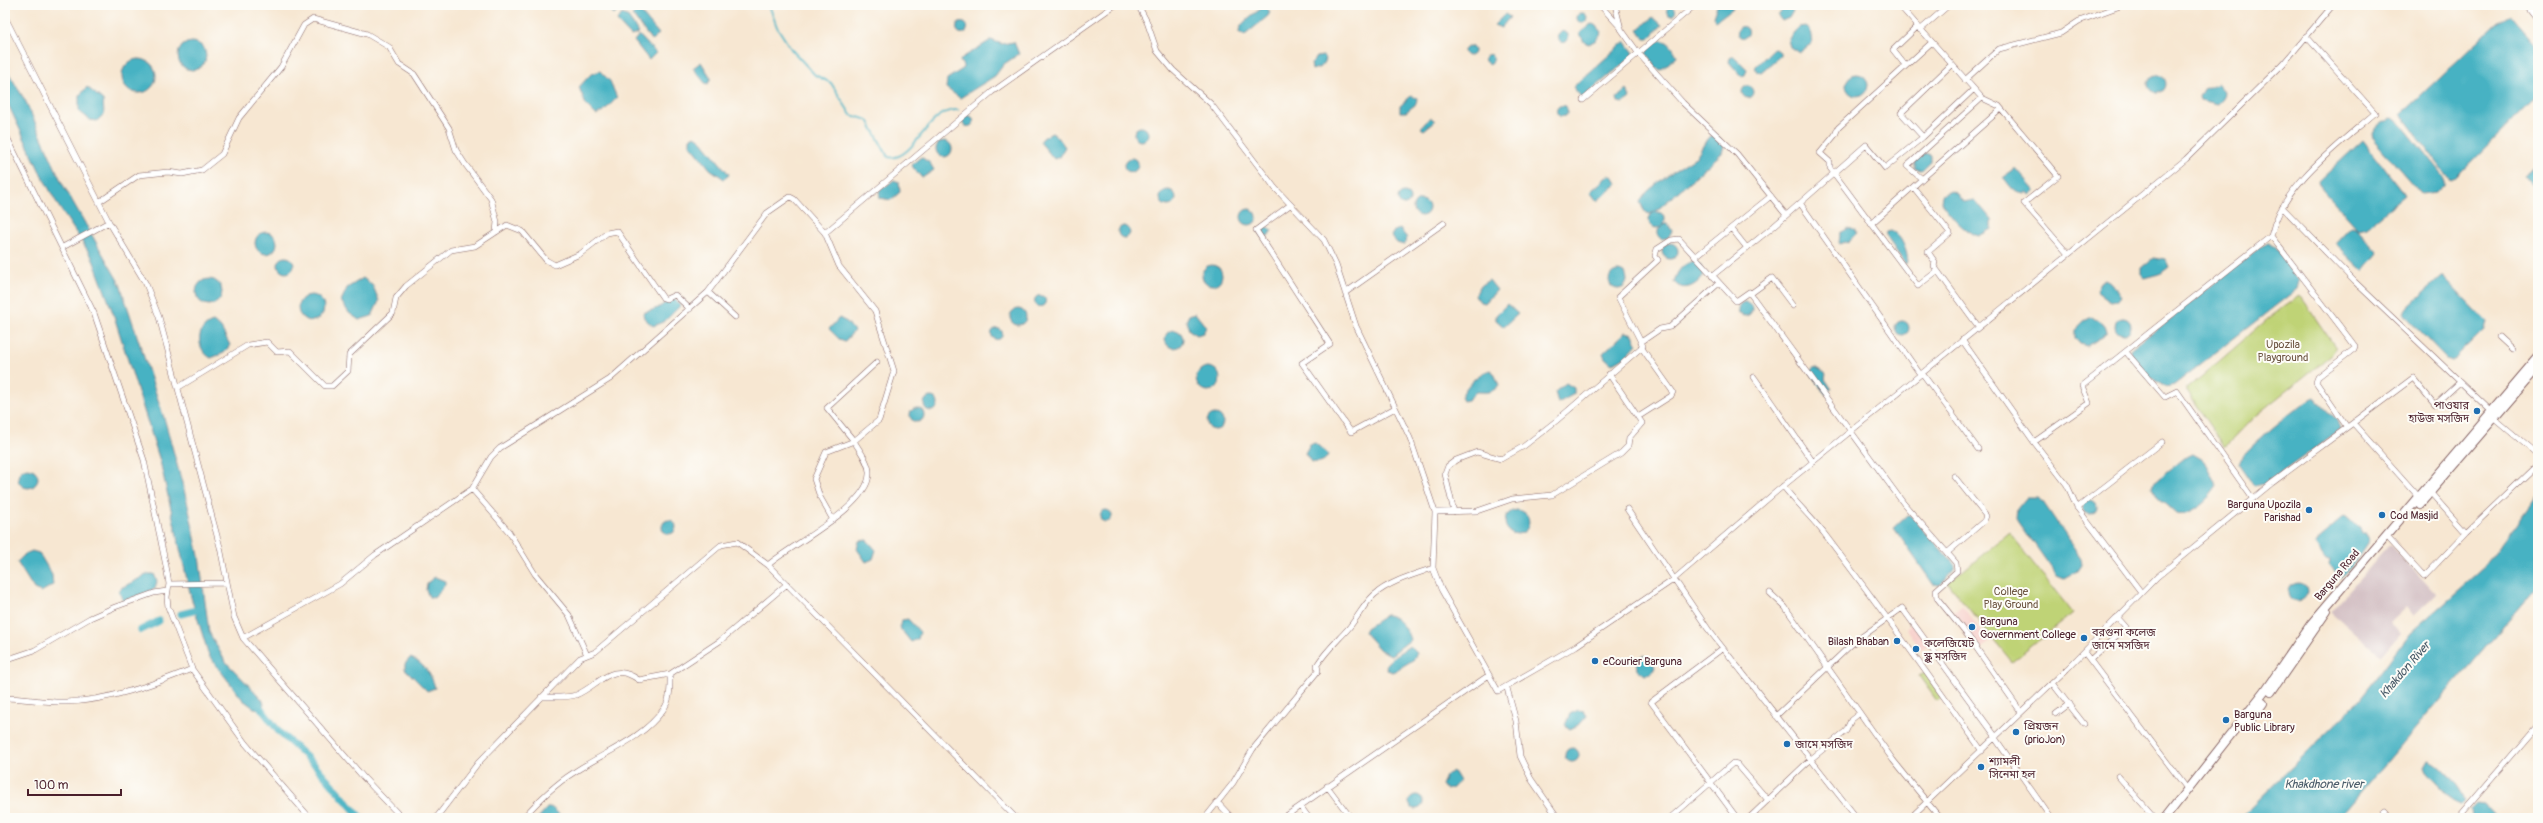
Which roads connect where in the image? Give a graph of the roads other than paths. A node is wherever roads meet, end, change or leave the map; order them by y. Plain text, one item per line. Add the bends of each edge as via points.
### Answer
1 (1115, 5) edge
2 (1138, 5) edge
3 (1600, 5) edge
4 (1615, 5) edge
5 (1695, 5) edge
6 (1949, 5) edge
7 (2123, 5) edge
8 (2333, 5) edge
9 (2527, 5) edge
10 (1900, 6) edge
11 (5, 17) edge
12 (2538, 18) edge
13 (1919, 28) junction
14 (1621, 29) junction
15 (2306, 36) junction
16 (1931, 43) junction
17 (1639, 54) junction
18 (1906, 65) junction
19 (1951, 65) junction
20 (1966, 80) junction
21 (1974, 89) junction
22 (1982, 98) junction
23 (1583, 100) dead end
24 (2001, 109) junction
25 (5, 132) edge
26 (1923, 137) junction
27 (1833, 173) junction
28 (1922, 179) junction
29 (1914, 188) junction
30 (1771, 196) junction
31 (99, 202) junction
32 (1800, 203) junction
33 (1290, 205) junction
34 (2282, 207) junction
35 (1786, 215) junction
36 (109, 222) junction
37 (1444, 222) dead end
38 (1871, 224) junction
39 (1732, 228) junction
40 (496, 232) junction
41 (825, 233) junction
42 (2271, 236) junction
43 (63, 247) junction
44 (1747, 248) junction
45 (2068, 254) junction
46 (1695, 257) junction
47 (1937, 271) junction
48 (1712, 276) junction
49 (1719, 283) junction
50 (708, 292) junction
51 (1345, 293) junction
52 (1750, 294) junction
53 (1793, 306) dead end
54 (690, 309) junction
55 (735, 317) dead end
56 (1978, 326) junction
57 (2499, 337) dead end
58 (1962, 340) junction
59 (1641, 345) junction
60 (2512, 349) dead end
61 (2126, 352) junction
62 (2538, 357) edge
63 (877, 362) dead end
64 (2538, 367) edge
65 (1921, 373) junction
66 (1609, 374) junction
67 (1754, 377) dead end
68 (2460, 382) junction
69 (179, 388) junction
70 (1396, 408) junction
71 (2493, 415) junction
72 (1638, 417) junction
73 (2353, 422) junction
74 (2347, 427) junction
75 (1851, 431) junction
76 (854, 441) junction
77 (2034, 442) junction
78 (2162, 442) dead end
79 (1978, 449) dead end
80 (2538, 455) edge
81 (1813, 462) junction
82 (2538, 464) edge
83 (1954, 476) dead end
84 (1783, 486) junction
85 (472, 489) junction
86 (2430, 492) junction
87 (2419, 497) junction
88 (2253, 499) junction
89 (2078, 508) junction
90 (1627, 509) dead end
91 (1435, 512) junction
92 (1454, 512) junction
93 (833, 520) junction
94 (2466, 533) junction
95 (2389, 539) junction
96 (1947, 553) junction
97 (768, 566) junction
98 (1433, 568) junction
99 (1673, 580) junction
100 (227, 583) junction
101 (169, 584) junction
102 (787, 584) junction
103 (167, 591) junction
104 (2141, 592) junction
105 (1770, 593) dead end
106 (1887, 617) junction
107 (2117, 617) junction
108 (243, 638) junction
109 (1723, 648) junction
110 (2084, 652) junction
111 (587, 655) junction
112 (5, 660) edge
113 (2090, 660) junction
114 (1828, 667) junction
115 (192, 669) junction
116 (670, 674) junction
117 (1489, 674) junction
118 (2052, 683) junction
119 (1507, 688) junction
120 (541, 697) junction
121 (5, 698) edge
122 (2068, 704) junction
123 (1860, 712) junction
124 (2021, 712) junction
125 (2056, 714) dead end
126 (1776, 716) junction
127 (2084, 724) dead end
128 (2538, 725) edge
129 (1995, 738) junction
130 (1982, 751) junction
131 (1811, 759) junction
132 (2118, 776) dead end
133 (1709, 782) junction
134 (1327, 786) junction
135 (2188, 790) junction
136 (1768, 800) junction
137 (1217, 802) junction
138 (1927, 802) junction
139 (1301, 807) junction
140 (2385, 811) dead end
141 (310, 818) edge
142 (402, 818) edge
143 (436, 818) edge
144 (523, 818) edge
145 (1016, 818) edge
146 (1205, 818) edge
147 (1232, 818) edge
148 (1283, 818) edge
149 (1308, 818) edge
150 (1351, 818) edge
151 (1558, 818) edge
152 (1670, 818) edge
153 (1737, 818) edge
154 (1749, 818) edge
155 (1857, 818) edge
156 (1910, 818) edge
157 (1940, 818) edge
158 (2051, 818) edge
159 (2155, 818) edge
160 (2165, 818) edge
161 (2172, 818) edge
162 (2392, 818) edge
163 (2458, 818) edge

1 - 41 street via 992,92
2 - 33 street via 1158,51 1173,70 1211,104
3 - 14 street
4 - 14 street
5 - 17 street
6 - 13 street
7 - 20 street via 2079,21 2061,33 2000,48
8 - 15 street
9 - 12 street
10 - 13 street
11 - 31 street
13 - 16 street
13 - 18 street via 1893,50
14 - 17 street
15 - 34 street via 2375,112 2310,169
15 - 45 street via 2283,64 2186,159
16 - 18 street
16 - 19 street
17 - 23 street
17 - 30 street via 1682,103 1738,154
18 - 27 street via 1838,128 1822,149 1820,153 1830,162
19 - 20 street
19 - 26 street via 1901,113
20 - 21 street
21 - 22 street
21 - 26 street
22 - 24 street
22 - 28 street via 1908,166
24 - 28 street
24 - 45 street via 2058,176 2024,203
25 - 43 street
26 - 27 street via 1886,168 1866,145
27 - 32 street
27 - 38 street
28 - 29 street
29 - 38 street
29 - 47 street via 1950,233 1928,252 1935,262
30 - 35 street
30 - 39 street
31 - 36 street
31 - 40 street via 139,175 168,172 182,174 202,170 222,154 239,118 281,67 304,25 314,19 367,34 389,47 399,64 414,74 450,128 456,150 491,199 497,222
32 - 35 street
32 - 65 street
33 - 51 street via 1324,240
33 - 70 street via 1256,230 1330,344 1302,363 1351,432
34 - 42 street
34 - 68 street via 2355,282
35 - 44 street
36 - 43 street
36 - 69 street via 146,284 159,317
37 - 51 street
38 - 47 street via 1918,286
39 - 44 street
39 - 46 street
40 - 54 street via 507,225 522,231 546,260 555,265 580,254 607,233 617,231 663,298 674,295
40 - 69 street via 475,246 451,250 406,286 396,298 393,313 349,355 348,371 332,386 325,386 290,351 277,352 267,342 248,345
41 - 50 street via 794,199 785,198 767,214
41 - 76 street via 839,266 875,310 894,371 879,420
42 - 61 street
42 - 74 street via 2355,346 2318,377 2316,382
43 - 101 street via 94,313 144,460
44 - 48 street
45 - 56 street
46 - 48 street
46 - 59 street via 1679,239 1672,240 1657,249 1655,256 1658,260 1618,297
47 - 56 street
48 - 49 street
49 - 52 street via 1736,301 1749,292
49 - 59 street via 1670,327 1660,329
50 - 54 street
50 - 55 street
51 - 70 street via 1356,326
52 - 53 street via 1772,278
52 - 75 street
54 - 85 street via 610,378 500,448 491,457
56 - 58 street
57 - 60 street
58 - 65 street
58 - 77 street
59 - 66 street
59 - 72 street via 1674,392
61 - 77 street via 2082,386 2089,404
61 - 88 street via 2165,397 2177,390
62 - 71 main road, Barguna Road
63 - 76 street via 828,408
64 - 71 main road, Barguna Road
65 - 75 street
65 - 79 street
66 - 72 street
66 - 92 street via 1556,421 1501,460 1477,452 1448,466 1445,474
67 - 81 street
68 - 71 street
68 - 73 street via 2436,405 2412,378
69 - 100 street
70 - 91 street via 1410,438
71 - 80 street
71 - 86 main road, Barguna Road
71 - 87 main road, Barguna Road
72 - 92 street via 1642,423 1629,438 1625,449 1552,495 1512,499 1477,511
73 - 74 street
73 - 87 street
74 - 88 street
75 - 81 street
75 - 96 street via 1904,504
76 - 93 street via 868,465 870,475 858,497
76 - 93 street via 826,452 814,479 820,497
77 - 89 street via 2067,484
78 - 89 street
81 - 84 street
82 - 94 street
83 - 96 street via 1986,516 1984,521
84 - 99 street
84 - 106 street via 1821,530
85 - 108 street via 375,555 340,584
85 - 111 street via 509,532 535,574 569,615
86 - 94 street
86 - 95 main road, Barguna Road
87 - 135 main road, Barguna Road via 2311,624 2265,691
88 - 104 street via 2200,540
89 - 104 street
90 - 99 street
91 - 92 street
91 - 98 street
93 - 97 street
94 - 95 street via 2424,577
95 - 161 main road, Barguna Road via 2326,613 2255,714
96 - 124 street via 1958,569 1936,590 1936,598 1968,636
97 - 102 street
97 - 111 street via 737,542 721,545 606,643
98 - 117 street via 1441,589
98 - 137 street via 1394,582 1371,599 1321,659 1317,665 1318,671 1253,749 1233,783
99 - 109 street
99 - 119 street via 1576,646
100 - 101 street
100 - 108 street via 234,617
101 - 103 street
102 - 116 street via 720,641
102 - 145 street
103 - 112 street via 115,607 90,618 35,650
103 - 115 street via 168,607
104 - 107 street
105 - 114 street via 1785,607
106 - 114 street via 1853,643
106 - 129 street via 1902,609
106 - 130 street
107 - 110 street
107 - 113 street via 2126,627
108 - 142 street
109 - 126 street
109 - 133 street via 1651,702
110 - 113 street
110 - 118 street
111 - 120 street via 580,658
113 - 135 street
114 - 123 street
114 - 126 street
115 - 121 street via 156,682 95,698 66,702
115 - 141 street via 245,743
116 - 120 street via 639,680 628,672 610,674 575,695
116 - 144 street via 670,690 664,709 644,729 573,773 538,801
117 - 119 street via 1498,691
117 - 134 street
118 - 122 street
118 - 124 street
119 - 151 street via 1516,722 1520,756 1531,779
120 - 143 street via 478,763
122 - 125 street
122 - 127 street
123 - 131 street via 1846,731
123 - 138 street via 1893,760
124 - 129 street
126 - 131 street
128 - 163 street
129 - 130 street
129 - 158 street
130 - 138 street
131 - 136 street
131 - 155 street
132 - 159 street
133 - 136 street via 1727,766 1735,763
133 - 152 street
133 - 153 street
134 - 139 street
134 - 150 street
135 - 160 main road, Barguna Road
136 - 154 street
137 - 146 street
137 - 147 street
138 - 156 street
138 - 157 street
139 - 148 street
139 - 149 street
140 - 162 street

